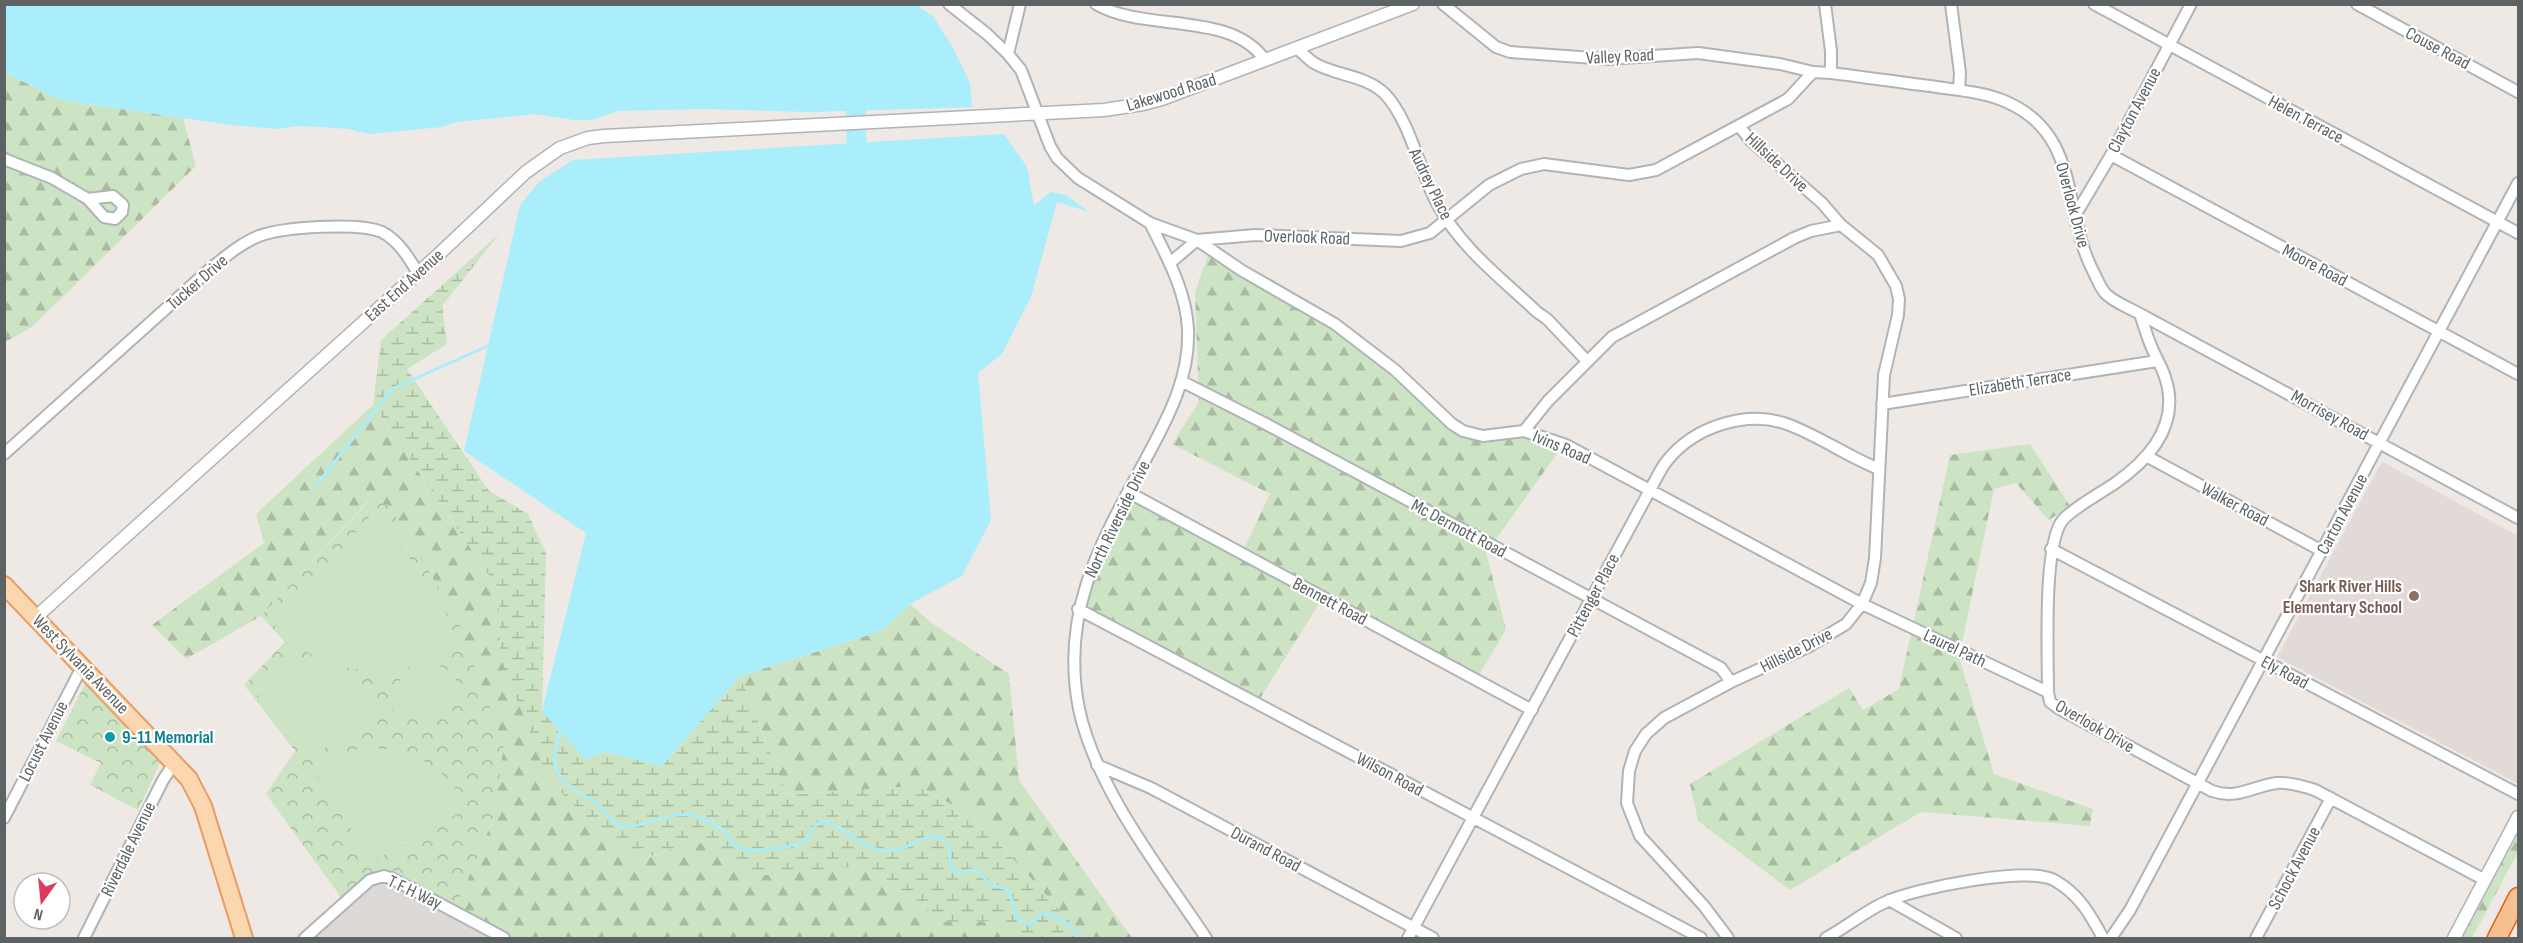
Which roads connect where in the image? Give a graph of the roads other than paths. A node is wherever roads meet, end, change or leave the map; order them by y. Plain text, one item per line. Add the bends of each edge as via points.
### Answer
1 (949, 4) edge
2 (1020, 4) edge
3 (1096, 4) edge
4 (1443, 4) edge
5 (1825, 4) edge
6 (1951, 4) edge
7 (2094, 4) edge
8 (2191, 4) edge
9 (2357, 4) edge
10 (1410, 5) edge
11 (2169, 45) junction
12 (1297, 48) junction
13 (1008, 54) junction
14 (1265, 60) junction
15 (1813, 72) junction
16 (1831, 73) junction
17 (1959, 90) junction
18 (2518, 92) edge
19 (1038, 113) junction
20 (845, 125) joint
21 (1739, 126) junction
22 (2111, 155) junction
23 (4, 159) edge
24 (2518, 183) edge
25 (88, 199) dead end
26 (2076, 214) junction
27 (1447, 220) junction
28 (2498, 222) junction
29 (1150, 223) junction
30 (1841, 225) junction
31 (2518, 233) edge
32 (1197, 240) junction
33 (1170, 263) junction
34 (418, 273) junction
35 (2140, 314) junction
36 (2439, 332) junction
37 (1587, 361) junction
38 (2157, 361) junction
39 (2518, 374) edge
40 (1181, 381) junction
41 (1882, 405) junction
42 (1524, 430) junction
43 (2380, 442) junction
44 (4, 454) edge
45 (2148, 457) junction
46 (1879, 469) junction
47 (1650, 490) junction
48 (1128, 492) junction
49 (2518, 518) edge
50 (2051, 549) junction
51 (2322, 551) junction
52 (4, 585) edge
53 (1590, 599) junction
54 (1862, 604) junction
55 (1078, 609) junction
56 (36, 617) junction
57 (2264, 661) junction
58 (82, 665) junction
59 (1731, 682) junction
60 (2048, 692) junction
61 (1532, 710) junction
62 (175, 762) junction
63 (1097, 765) junction
64 (2198, 783) junction
65 (2518, 794) edge
66 (2331, 798) junction
67 (2518, 817) edge
68 (4, 818) edge
69 (1473, 819) junction
70 (2485, 880) junction
71 (2518, 897) edge
72 (1889, 900) junction
73 (1411, 933) edge
74 (84, 939) edge
75 (244, 939) edge
76 (305, 939) edge
77 (504, 939) edge
78 (1206, 939) edge
79 (1433, 939) edge
80 (1701, 939) edge
81 (1728, 939) edge
82 (1826, 939) edge
83 (1956, 939) edge
84 (2103, 939) edge
85 (2111, 939) edge
86 (2256, 939) edge
87 (2454, 939) edge
88 (2497, 939) edge

1 - 13 street, Ivins Road
2 - 13 street
3 - 14 street via 1125,16 1200,26 1222,33 1256,47
4 - 15 street, Valley Road via 1496,47 1510,52 1608,59 1698,53
5 - 16 street
6 - 17 street
7 - 11 street, Helen Terrace
8 - 11 street, Clayton Avenue
9 - 18 street, Couse Road
10 - 12 street, Lakewood Road
11 - 22 street, Clayton Avenue
11 - 28 street, Helen Terrace
12 - 14 street, Lakewood Road
12 - 27 street, Audrey Place via 1315,64 1365,81 1387,96
13 - 19 street, Ivins Road via 1021,70
14 - 19 street, Lakewood Road via 1143,104
15 - 16 street, Overlook Drive
15 - 21 street via 1794,94
16 - 17 street, Overlook Drive
17 - 26 street, Overlook Drive via 2002,100 2037,124 2060,155
19 - 20 street, Lakewood Road
19 - 29 street, Ivins Road via 1050,146 1065,168
20 - 34 street, East End Avenue via 604,136 573,142 526,172
21 - 27 street via 1649,172 1616,175 1544,164 1521,169 1489,185
21 - 30 street, Hillside Drive
22 - 26 street, Clayton Avenue
22 - 36 street, Moore Road
23 - 25 street via 52,178
24 - 28 street, Carton Avenue
26 - 35 street, Overlook Drive via 2080,238 2104,292
27 - 32 street, Overlook Road via 1430,233 1401,241 1255,235
27 - 37 street, Audrey Place via 1457,236
28 - 31 street, Helen Terrace
28 - 36 street, Carton Avenue
29 - 32 street, Ivins Road
29 - 33 street, North Riverside Drive
30 - 37 street via 1811,231 1749,262 1612,336
30 - 41 street, Hillside Drive via 1878,255 1898,293 1898,315 1886,362
32 - 33 street
32 - 42 street, Ivins Road via 1358,339 1457,427 1483,436
33 - 40 street, North Riverside Drive via 1184,301 1188,328
34 - 44 street, Tucker Drive via 395,242 370,228 346,226 259,236 210,269
34 - 56 street, East End Avenue
35 - 38 street, Overlook Drive
35 - 43 street, Morrisey Road
36 - 39 street, Moore Road
36 - 43 street, Carton Avenue
37 - 42 street
38 - 41 street, Elizabeth Terrace
38 - 45 street, Overlook Drive via 2165,378 2168,407 2163,433
40 - 48 street, North Riverside Drive via 1167,419
40 - 53 street, Mc Dermott Road
41 - 46 street, Hillside Drive
42 - 47 street, Ivins Road via 1566,445
43 - 49 street, Morrisey Road
43 - 51 street, Carton Avenue
45 - 50 street, Overlook Drive via 2065,518
45 - 51 street, Walker Road
46 - 47 street, Pittenger Place via 1790,425 1747,419 1712,427 1689,440 1665,463
46 - 54 street, Hillside Drive via 1875,558
47 - 53 street, Pittenger Place
47 - 54 street, Ivins Road
48 - 55 street, North Riverside Drive via 1091,567
48 - 61 street, Bennett Road
50 - 57 street, Ely Road
50 - 60 street, Overlook Drive
51 - 57 street, Carton Avenue
52 - 56 main road, West Sylvania Avenue
53 - 59 street, Mc Dermott Road via 1720,668
53 - 61 street, Pittenger Place
54 - 59 street, Hillside Drive via 1838,629
54 - 60 street, Laurel Path
55 - 63 street, North Riverside Drive via 1075,683 1084,730
55 - 69 street, Wilson Road
56 - 58 main road, West Sylvania Avenue
57 - 64 street, Carton Avenue
57 - 65 street, Ely Road
58 - 62 main road, West Sylvania Avenue
58 - 68 street, Locust Avenue
59 - 81 street, Hillside Drive via 1664,718 1646,734 1635,751 1627,791 1640,836 1704,906
60 - 64 street, Overlook Drive via 2050,702 2058,708
61 - 69 street, Pittenger Place
62 - 74 street, Riverdale Avenue
62 - 75 main road, West Sylvania Avenue via 203,806
63 - 73 street, Durand Road via 1151,788
63 - 78 street, North Riverside Drive
64 - 66 street, Overlook Drive via 2228,795 2285,783
64 - 85 street, Carton Avenue
66 - 70 street, Overlook Drive
66 - 86 street, Schock Avenue
67 - 70 street
69 - 73 street, Pittenger Place
69 - 80 street, Wilson Road
70 - 87 street
71 - 88 highway
72 - 82 street
72 - 83 street
72 - 84 street via 1925,889 1988,879 2046,877 2076,895
73 - 79 street, Durand Road
76 - 77 street, T F H Way via 370,880 384,876

